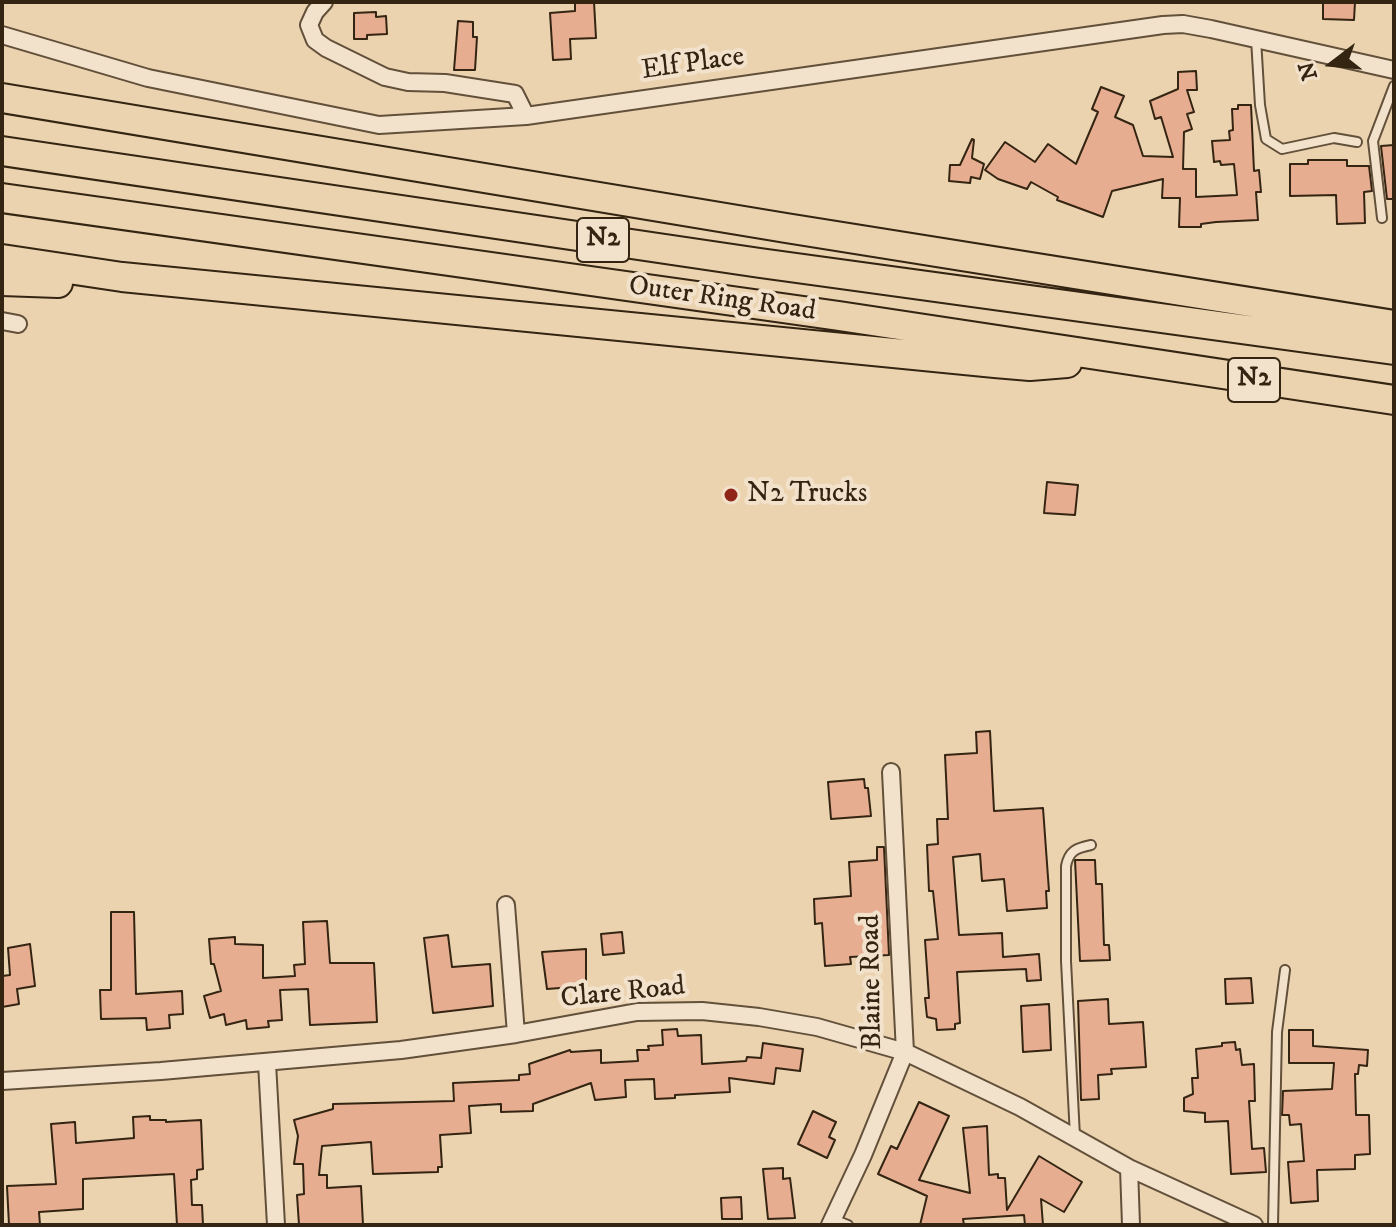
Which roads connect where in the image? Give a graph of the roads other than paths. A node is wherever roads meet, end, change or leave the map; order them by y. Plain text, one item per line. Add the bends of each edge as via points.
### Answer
1 (324, 2) edge
2 (2, 35) edge
3 (1256, 38) junction
4 (1394, 70) edge
5 (2, 86) edge
6 (1394, 86) edge
7 (2, 98) edge
8 (83, 110) junction
9 (526, 116) junction
10 (1357, 142) dead end
11 (2, 151) edge
12 (2, 198) edge
13 (1382, 218) dead end
14 (2, 259) edge
15 (122, 277) junction
16 (2, 281) edge
17 (1394, 325) edge
18 (1394, 350) edge
19 (1113, 359) junction
20 (1394, 400) edge
21 (891, 772) dead end
22 (1091, 845) dead end
23 (506, 905) dead end
24 (1285, 970) dead end
25 (516, 1034) junction
26 (905, 1052) junction
27 (267, 1063) junction
28 (2, 1081) edge
29 (1075, 1137) junction
30 (1129, 1168) junction
31 (837, 1223) edge
32 (276, 1225) edge
33 (1131, 1225) edge
34 (1254, 1225) edge
35 (1273, 1225) edge

1 - 9 street via 309,25 315,40 326,48 385,77 515,94
2 - 9 street, Elf Place via 148,78 346,120 379,125
3 - 4 street, Elf Place
3 - 9 street, Elf Place via 1163,25
3 - 10 lane via 1266,139 1282,149 1334,138
5 - 8 highway
6 - 13 lane via 1373,141
7 - 8 highway
8 - 17 highway
11 - 18 highway, Outer Ring Road / N2 via 729,259
12 - 19 highway, Outer Ring Road / N2
14 - 15 highway
15 - 16 highway via 79,283
15 - 19 highway via 1030,366
19 - 20 highway, Outer Ring Road / N2
21 - 26 street, Blaine Road
22 - 29 lane via 1073,850 1066,866
23 - 25 street
24 - 35 lane via 1277,1032
25 - 26 street, Clare Road via 637,1012 702,1011 817,1027
25 - 27 street, Clare Road
26 - 29 street, Clare Road
26 - 31 street, Blaine Road
27 - 28 street, Clare Road
27 - 32 street
29 - 30 street, Clare Road
30 - 33 street
30 - 34 street, Clare Road

